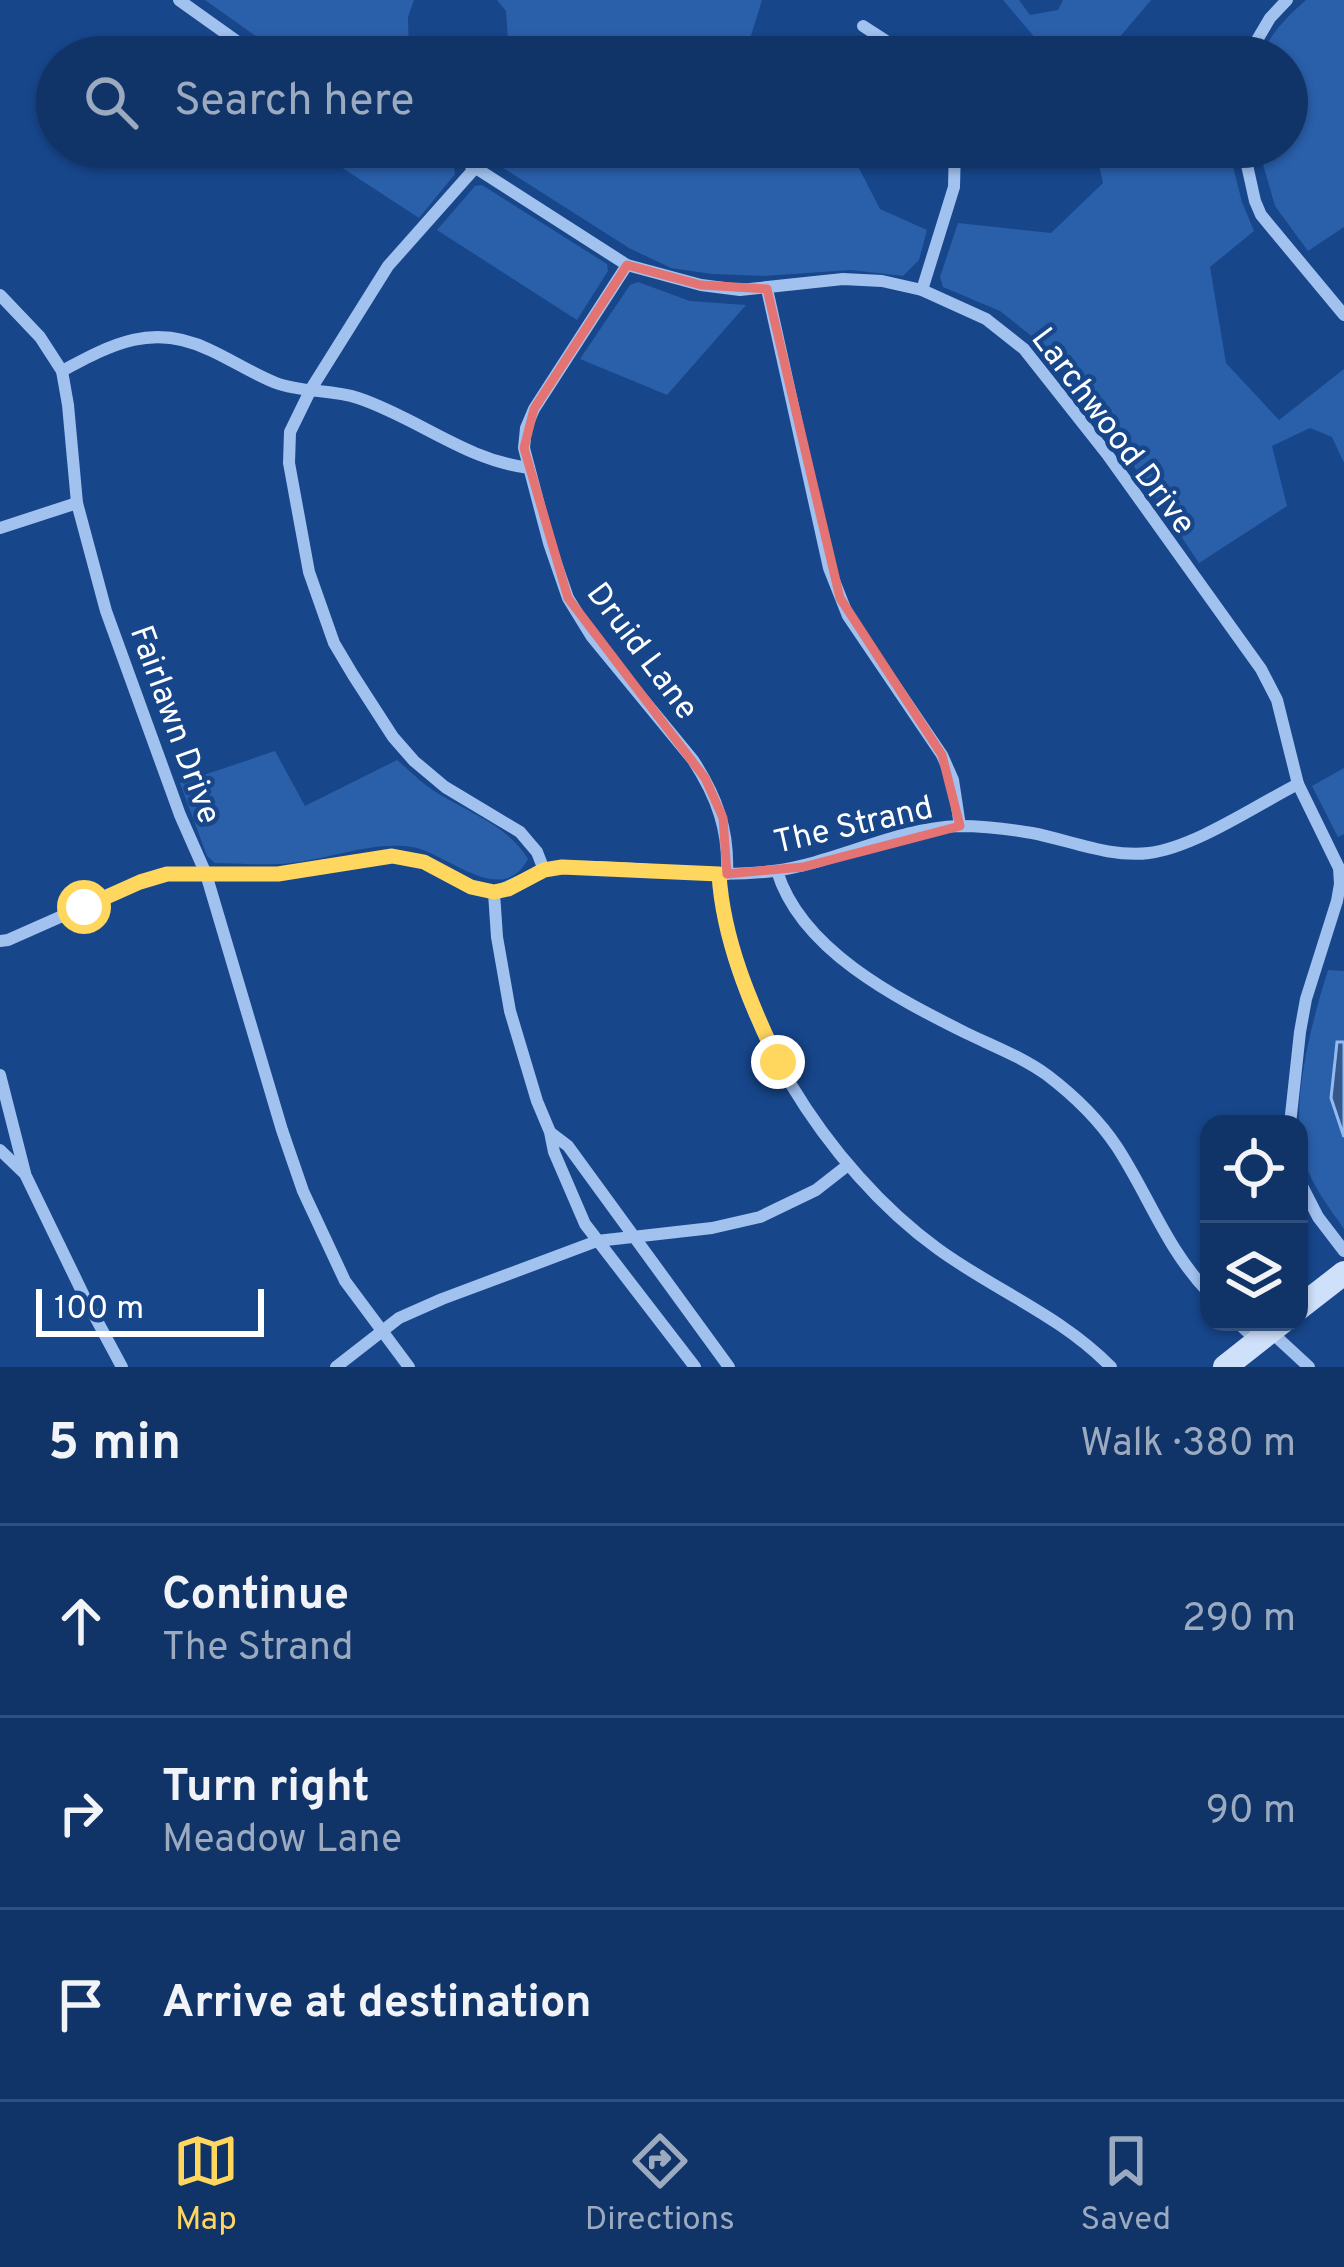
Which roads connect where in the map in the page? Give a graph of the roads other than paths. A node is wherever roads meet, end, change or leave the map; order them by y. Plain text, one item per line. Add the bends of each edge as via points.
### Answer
1 (179, 0) edge
2 (1287, 0) edge
3 (863, 26) dead end
4 (230, 36) edge
5 (878, 36) edge
6 (1259, 36) edge
7 (475, 168) joint
8 (954, 168) edge
9 (1249, 168) edge
10 (627, 265) junction
11 (767, 289) junction
12 (922, 290) junction
13 (0, 296) edge
14 (1344, 315) edge
15 (62, 371) junction
16 (311, 389) junction
17 (529, 468) junction
18 (77, 503) junction
19 (0, 528) edge
20 (1298, 784) junction
21 (960, 826) junction
22 (544, 870) junction
23 (777, 871) junction
24 (206, 874) junction
25 (723, 874) junction
26 (494, 892) junction
27 (0, 941) edge
28 (0, 1075) edge
29 (1291, 1115) edge
30 (550, 1132) junction
31 (0, 1150) edge
32 (848, 1166) junction
33 (25, 1174) junction
34 (1308, 1197) edge
35 (632, 1237) junction
36 (597, 1241) junction
37 (1344, 1251) edge
38 (1344, 1273) edge
39 (1200, 1282) edge
40 (1308, 1302) edge
41 (381, 1330) junction
42 (1270, 1332) edge
43 (122, 1367) edge
44 (336, 1367) edge
45 (409, 1367) edge
46 (695, 1367) edge
47 (729, 1367) edge
48 (1111, 1367) edge
49 (1225, 1367) edge
50 (1309, 1367) edge

1 - 4 street
2 - 6 street
3 - 5 street
7 - 10 street, Larchwood Drive
7 - 16 street via 388,266
8 - 12 street
9 - 14 street via 1261,215
10 - 11 street, Larchwood Drive via 700,285
10 - 17 street, Druid Lane via 534,409 524,448
11 - 12 street, Larchwood Drive via 843,279
11 - 21 street via 829,568 848,616 942,755
12 - 20 street, Larchwood Drive via 1009,335 1107,454 1261,669
13 - 15 street, Fairlawn Drive
15 - 16 street via 122,342 162,337
15 - 18 street, Fairlawn Drive
16 - 17 street via 355,397 490,461
16 - 22 street via 290,432 289,463 309,572 334,643 402,748 445,788 520,832
17 - 25 street, Druid Lane via 568,598 713,794 723,818
18 - 19 street
18 - 24 street, Fairlawn Drive via 130,681
20 - 21 street, The Strand via 1149,853
20 - 29 street, Larchwood Drive via 1340,884 1306,999
21 - 23 street, The Strand
22 - 25 street, The Strand
22 - 26 street, The Strand
23 - 25 street, The Strand
23 - 39 street via 802,920 875,984 1031,1066 1078,1103 1113,1141
24 - 26 street via 278,874 392,856
24 - 27 street via 140,882
24 - 41 street, Fairlawn Drive via 303,1192 345,1282
25 - 32 street, Druid Lane via 720,896 757,1016 794,1090
26 - 30 street via 511,1011
28 - 33 street
30 - 35 street
30 - 36 street
31 - 33 street
32 - 35 street via 760,1217
32 - 48 street, Druid Lane via 935,1247 1055,1319
33 - 43 street
34 - 37 street
35 - 36 street
35 - 47 street
36 - 41 street
36 - 46 street
38 - 40 main road
41 - 44 street
41 - 45 street, Fairlawn Drive
42 - 49 main road
42 - 50 street

